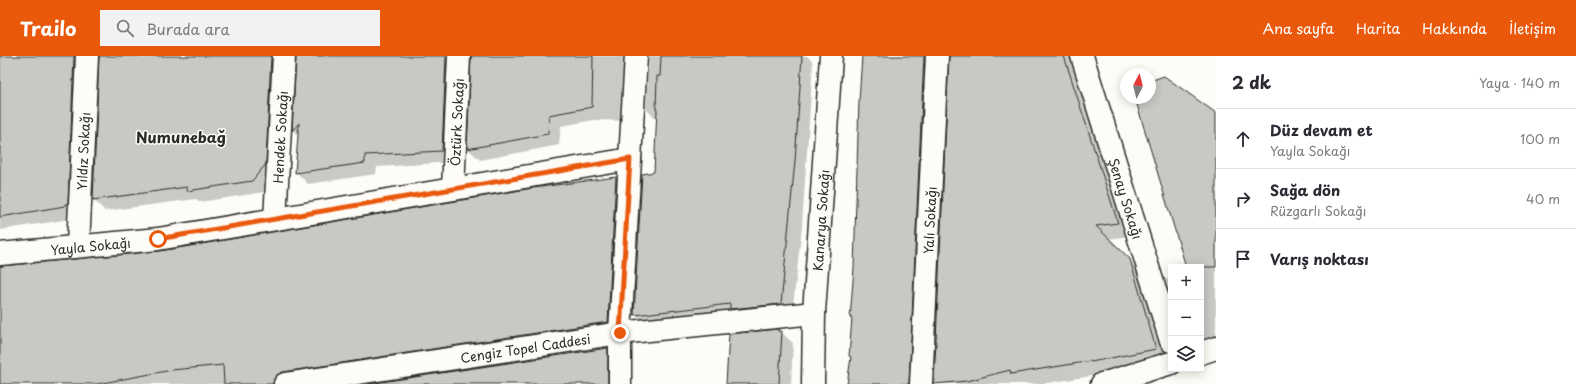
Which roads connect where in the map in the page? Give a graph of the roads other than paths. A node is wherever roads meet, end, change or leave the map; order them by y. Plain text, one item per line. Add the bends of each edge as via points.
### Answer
1 (87, 56) edge
2 (284, 56) edge
3 (459, 56) edge
4 (636, 56) edge
5 (831, 56) edge
6 (937, 56) edge
7 (1082, 56) edge
8 (630, 159) junction
9 (453, 189) junction
10 (275, 219) junction
11 (78, 246) junction
12 (0, 254) edge
13 (814, 313) junction
14 (620, 333) junction
15 (1169, 336) edge
16 (1216, 348) edge
17 (1204, 352) edge
18 (1168, 364) edge
19 (285, 384) edge
20 (620, 384) edge
21 (813, 384) edge
22 (922, 384) edge
23 (1102, 384) edge

1 - 11 street, Yıldız Sokağı
2 - 10 street, Hendek Sokağı
3 - 9 street, Öztürk Sokağı
4 - 8 street
5 - 13 street, Kanarya Sokağı
6 - 22 street, Yalı Sokağı
7 - 15 street, Şenay Sokağı
8 - 9 street, Yayla Sokağı
8 - 14 street
9 - 10 street, Yayla Sokağı
10 - 11 street, Yayla Sokağı via 158,239
11 - 12 street, Yayla Sokağı
13 - 14 street, Cengiz Topel Caddesi
13 - 21 street, Kanarya Sokağı
14 - 19 street, Cengiz Topel Caddesi
14 - 20 street
16 - 17 street
18 - 23 street

